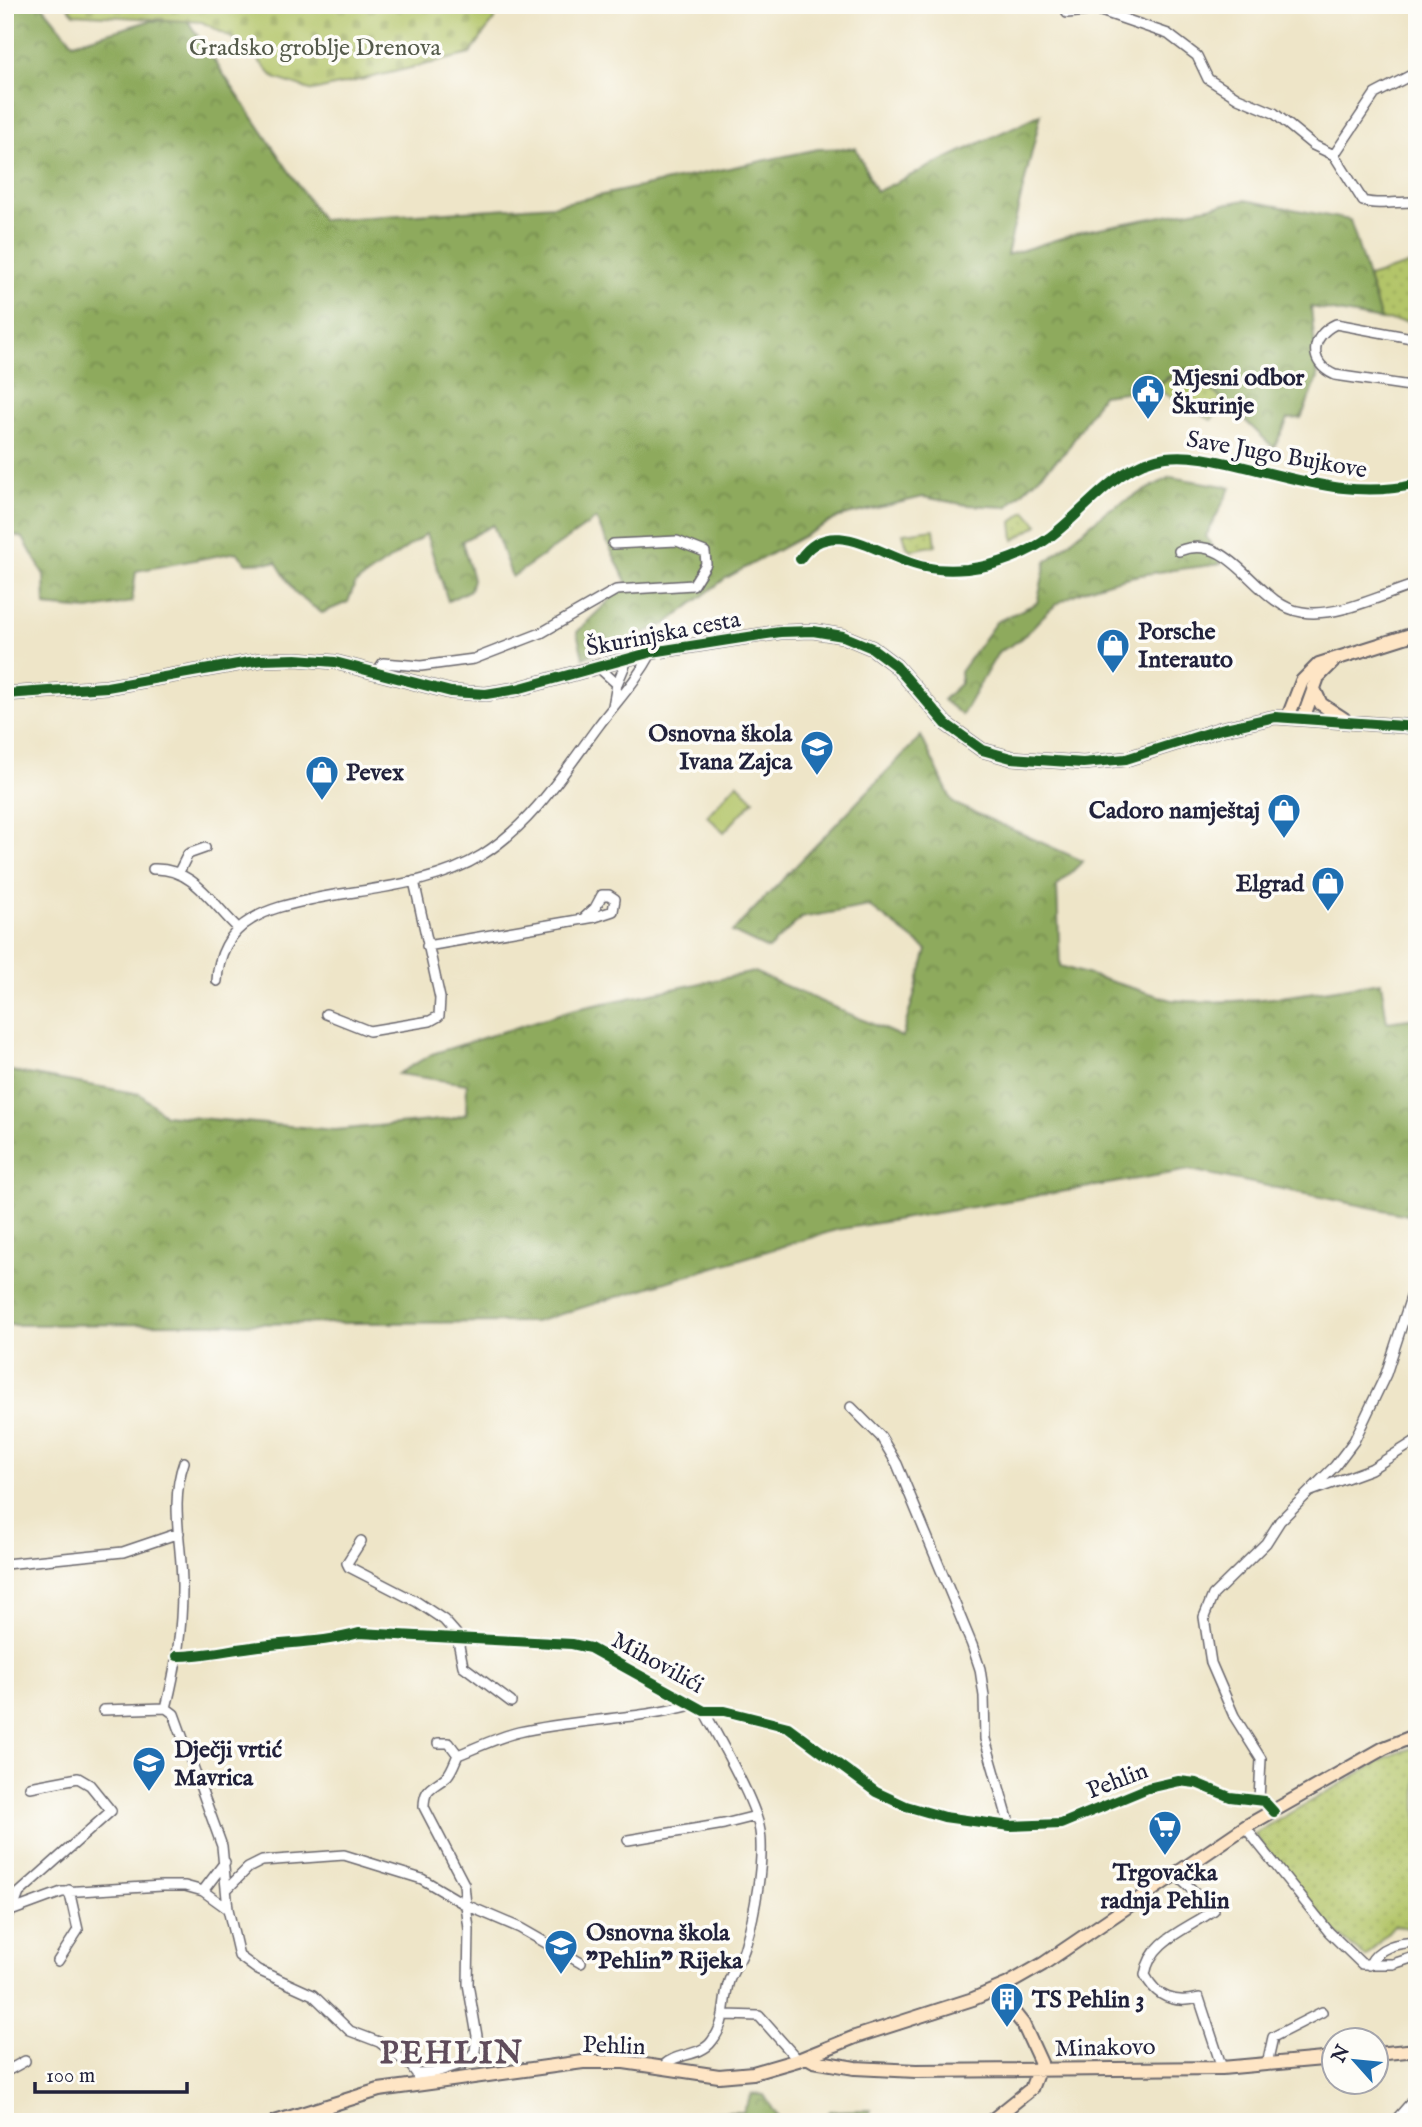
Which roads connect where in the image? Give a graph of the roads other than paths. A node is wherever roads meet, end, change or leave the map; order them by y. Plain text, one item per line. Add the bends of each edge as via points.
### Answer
1 (1067, 13) dead end
2 (1417, 72) edge
3 (1334, 155) junction
4 (1417, 202) edge
5 (1417, 340) edge
6 (1417, 387) edge
7 (1417, 484) edge
8 (613, 544) dead end
9 (1178, 551) dead end
10 (800, 559) dead end
11 (1417, 584) edge
12 (1417, 633) edge
13 (652, 652) junction
14 (628, 658) junction
15 (1336, 659) junction
16 (597, 666) junction
17 (376, 673) junction
18 (617, 684) junction
19 (1313, 687) junction
20 (5, 694) edge
21 (613, 706) junction
22 (1288, 717) junction
23 (1303, 719) junction
24 (1348, 721) junction
25 (1417, 726) edge
26 (205, 848) dead end
27 (153, 869) dead end
28 (180, 872) junction
29 (414, 881) junction
30 (585, 917) dead end
31 (239, 929) junction
32 (427, 946) junction
33 (217, 981) dead end
34 (326, 1014) dead end
35 (1416, 1282) edge
36 (851, 1407) dead end
37 (1417, 1440) edge
38 (184, 1462) dead end
39 (1306, 1493) junction
40 (179, 1533) junction
41 (361, 1541) dead end
42 (5, 1564) edge
43 (461, 1637) junction
44 (177, 1656) junction
45 (511, 1702) dead end
46 (692, 1705) junction
47 (166, 1708) junction
48 (103, 1710) dead end
49 (704, 1711) junction
50 (1417, 1735) edge
51 (438, 1744) dead end
52 (458, 1755) junction
53 (30, 1787) dead end
54 (1259, 1800) junction
55 (1274, 1812) junction
56 (756, 1815) junction
57 (1010, 1826) junction
58 (1245, 1828) junction
59 (628, 1840) dead end
60 (225, 1862) junction
61 (1175, 1874) junction
62 (228, 1888) junction
63 (69, 1890) junction
64 (203, 1891) junction
65 (466, 1905) junction
66 (228, 1909) junction
67 (9, 1911) edge
68 (1417, 1942) edge
69 (1417, 1956) edge
70 (58, 1961) dead end
71 (581, 1963) dead end
72 (1369, 1965) junction
73 (996, 1990) junction
74 (1322, 2012) dead end
75 (725, 2015) junction
76 (1417, 2050) edge
77 (1390, 2053) edge
78 (803, 2058) junction
79 (1320, 2059) edge
80 (26, 2062) dead end
81 (1267, 2064) junction
82 (662, 2068) junction
83 (1222, 2068) junction
84 (1040, 2070) junction
85 (5, 2072) edge
86 (417, 2079) junction
87 (1417, 2096) edge
88 (324, 2105) junction
89 (275, 2122) edge
90 (330, 2122) edge
91 (990, 2122) edge
92 (1394, 2122) edge

1 - 3 street via 1098,10 1168,34 1197,56 1208,79 1274,113 1313,145
2 - 3 street via 1375,94
3 - 4 street via 1363,201
5 - 6 street via 1336,324 1324,330 1315,354 1322,368 1335,375
7 - 10 street, Save Jugo Bujkove via 1390,491 1354,491 1214,459 1167,457 1137,465 1051,536 1006,561 967,569 925,567 855,539 834,538 818,541
8 - 17 street via 689,544 705,552 706,564 693,585 616,590 541,633 474,659 421,666 383,663
9 - 11 street via 1196,546 1227,556 1283,606 1301,612 1337,609
12 - 15 street
13 - 14 street, Škurinjska cesta
13 - 21 street via 639,677
13 - 22 street, Škurinjska cesta via 780,632 843,636 872,648 896,666 946,724 970,743 1010,758 1083,763 1126,759 1242,724
14 - 16 street, Škurinjska cesta
14 - 18 street
15 - 19 street
15 - 22 street via 1310,671 1296,692
16 - 17 street, Škurinjska cesta via 486,694 451,692
16 - 18 street
17 - 20 street, Škurinjska cesta via 316,660 261,660 118,685
18 - 21 street
19 - 23 street
19 - 24 street via 1321,704
21 - 29 street via 542,801 507,837 461,866
22 - 23 street, Škurinjska cesta
23 - 24 street, Škurinjska cesta
24 - 25 street, Škurinjska cesta
26 - 28 street via 188,854
27 - 28 street
28 - 31 street
29 - 31 street via 281,906
29 - 32 street
30 - 32 street
31 - 33 street via 222,954
32 - 34 street via 440,999 439,1016 369,1031
35 - 39 street via 1386,1374 1363,1422 1335,1466
36 - 57 street via 881,1437 897,1464 972,1646 984,1696 985,1739
37 - 39 street via 1371,1469
38 - 40 street via 175,1506
39 - 54 street via 1213,1595 1205,1617 1211,1663 1234,1716 1261,1759
40 - 42 street via 123,1552
40 - 44 street via 183,1590
41 - 43 street via 349,1567 417,1602
43 - 44 street, Mihovilići via 359,1633 336,1640
43 - 45 street via 463,1666
43 - 46 street, Mihovilići via 590,1648
44 - 47 street
46 - 49 street, Mihovilići
46 - 52 street, Mihovilići via 519,1732
47 - 48 street
47 - 60 street via 174,1714
49 - 56 street, Mihovilići
49 - 57 street, Mihovilići via 725,1711 788,1727 876,1792 906,1806 944,1817
50 - 55 street, Pehlin via 1384,1748
51 - 52 street via 449,1743
52 - 65 street via 447,1776 429,1786 424,1807 464,1884
53 - 67 street via 78,1778 90,1785 111,1811 19,1893
54 - 55 street
54 - 57 street, Pehlin via 1230,1797 1179,1781 1148,1788 1060,1824
55 - 58 street, Pehlin
56 - 59 street
56 - 75 street, Mihovilići via 760,1836 757,1885 745,1949 730,1980
58 - 61 street, Pehlin
58 - 72 street via 1329,1932 1360,1963
60 - 62 street
60 - 64 street
61 - 73 street, Pehlin via 1043,1964
61 - 83 street, Minakovo via 1214,1910 1168,1936 1145,1975 1156,1991 1174,2001 1199,1997
62 - 65 street via 262,1861 344,1855 422,1879
62 - 66 street
63 - 64 street via 185,1886
63 - 67 street
63 - 70 street via 78,1930
64 - 66 street
65 - 71 street via 520,1928
65 - 86 street via 468,1984 477,2045 467,2062
66 - 86 street via 239,1956 258,1970 313,1995 350,2031 379,2042
68 - 72 street via 1396,1943
69 - 72 street
73 - 78 street, Pehlin
73 - 84 street, Minakovo via 1027,2032 1039,2056
74 - 81 street via 1273,2037
75 - 78 street via 759,2015
75 - 82 street, Mihovilići via 707,2047 668,2061
76 - 77 street
78 - 82 street, Pehlin via 753,2073 719,2076
78 - 84 street, Pehlin via 884,2070
79 - 81 street, Minakovo
80 - 85 street
81 - 83 street, Minakovo
82 - 86 street, Pehlin via 583,2062 490,2077
83 - 84 street, Minakovo
84 - 91 street via 1027,2093
86 - 88 street, Pehlin
87 - 92 street
88 - 89 street, Pehlin
88 - 90 street

